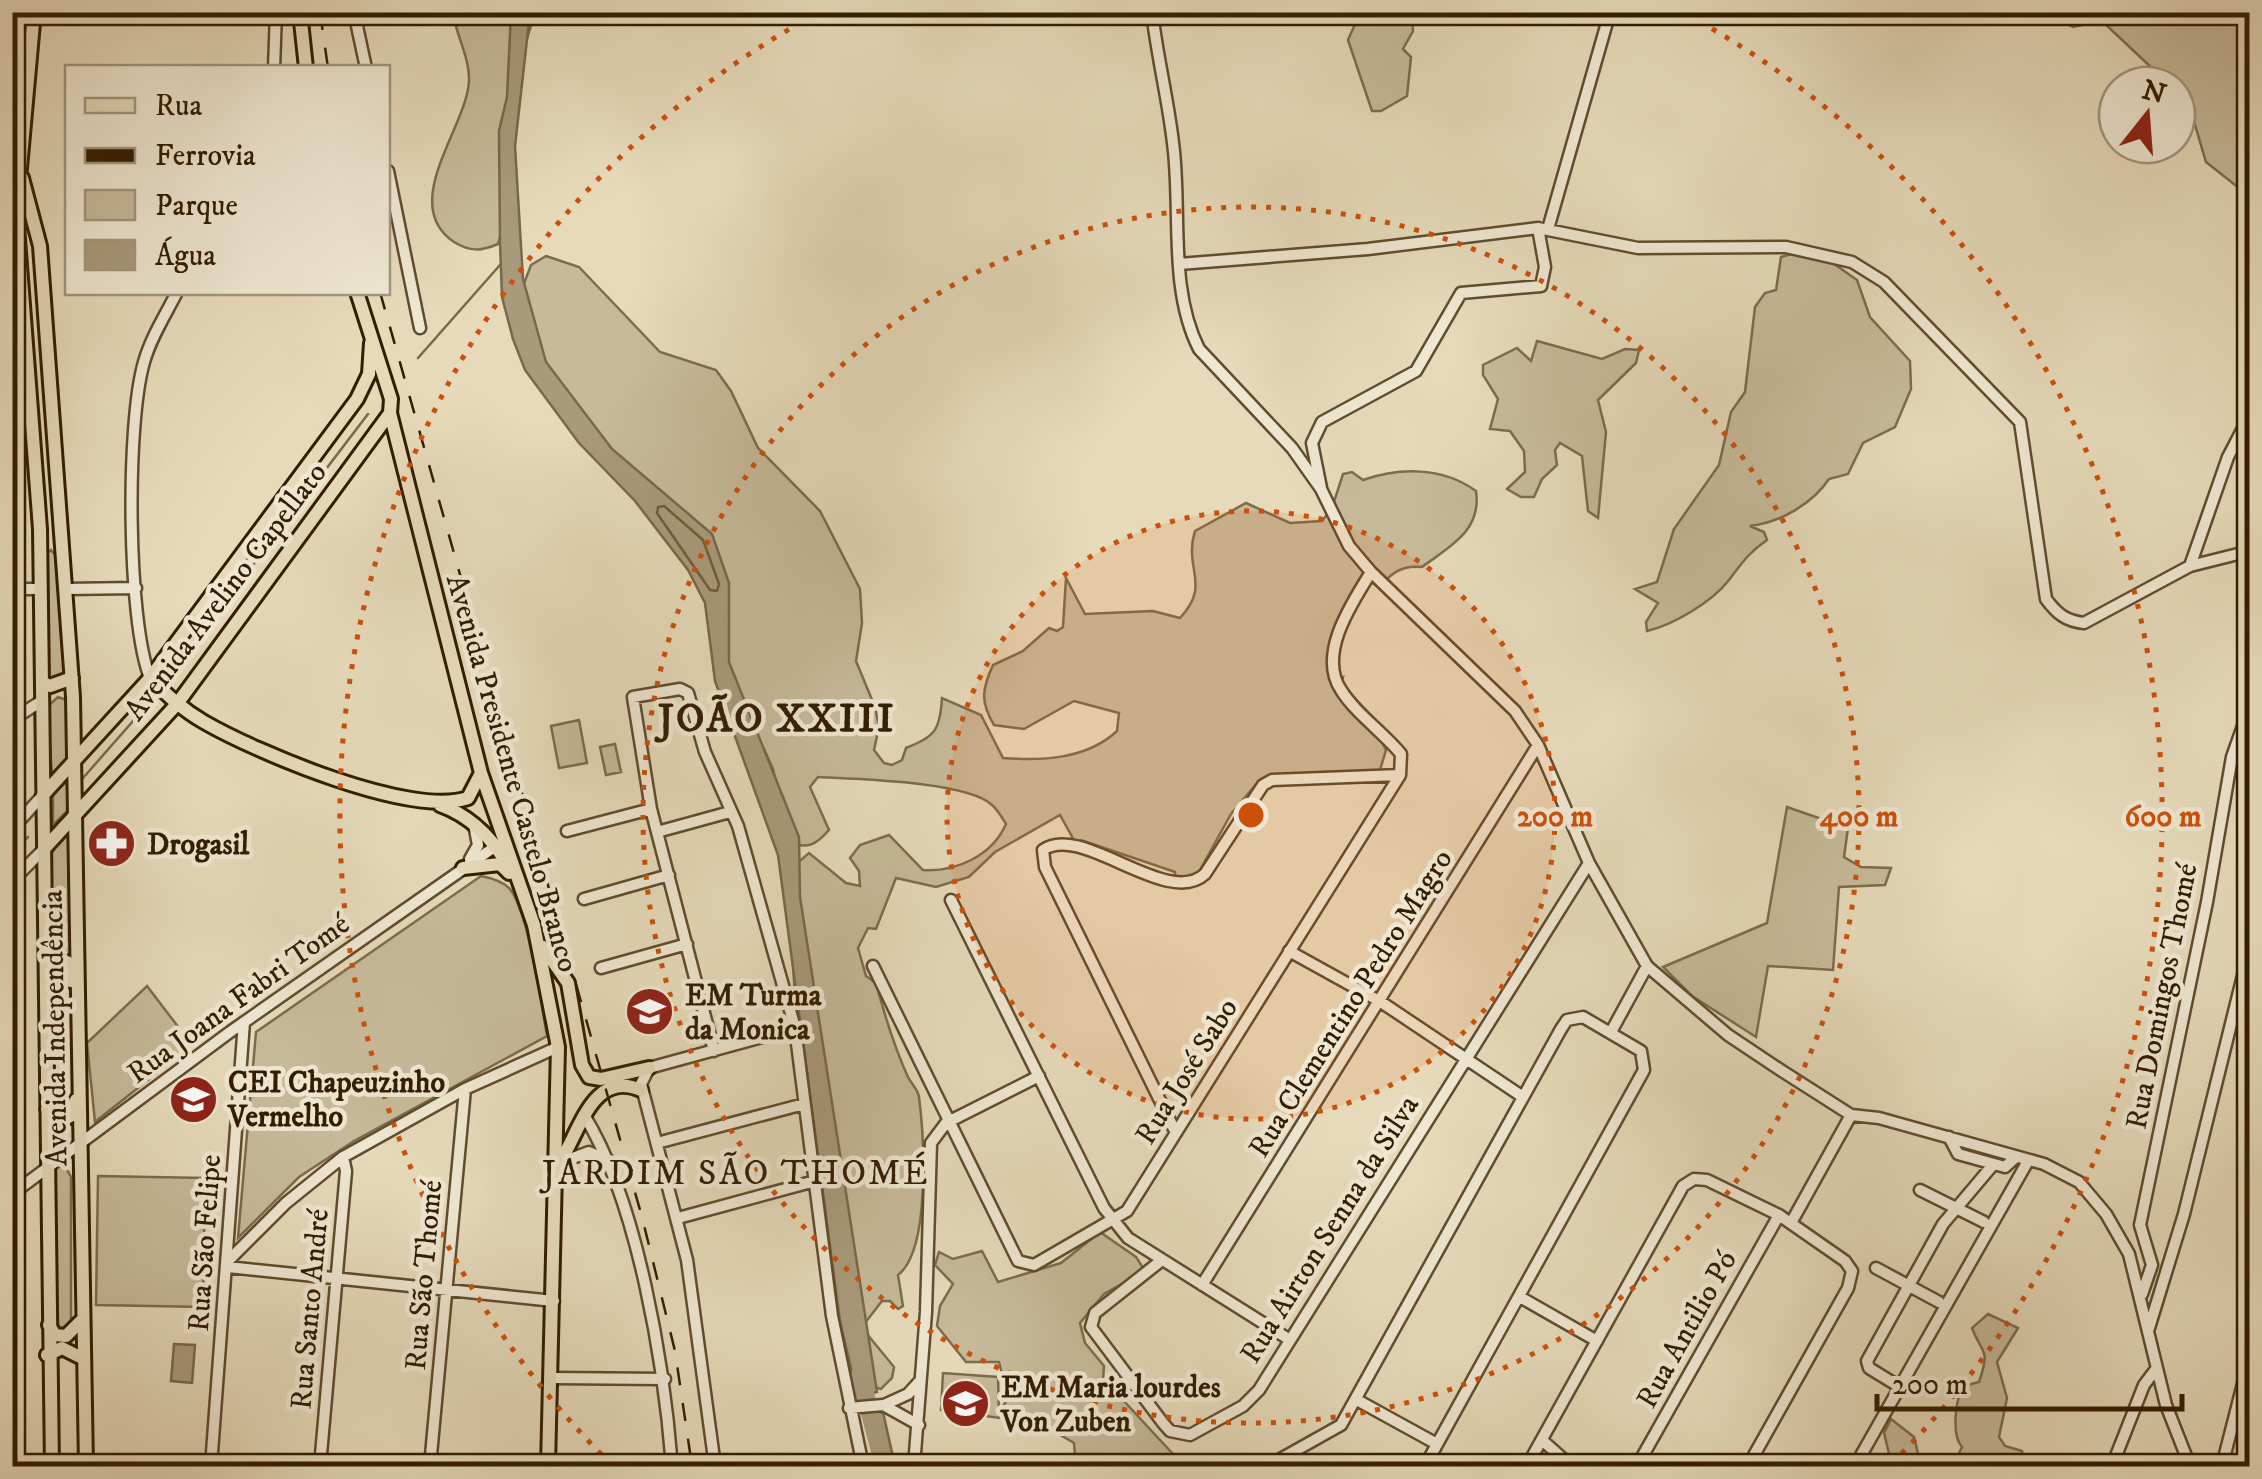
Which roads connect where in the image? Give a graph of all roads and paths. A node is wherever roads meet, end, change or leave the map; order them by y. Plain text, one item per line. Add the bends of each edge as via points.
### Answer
1 (34, 12) edge
2 (276, 12) edge
3 (289, 12) edge
4 (300, 12) edge
5 (354, 12) edge
6 (1152, 12) edge
7 (1610, 12) edge
8 (302, 32) junction
9 (274, 65) edge
10 (306, 65) edge
11 (365, 65) edge
12 (22, 176) junction
13 (390, 181) edge
14 (1543, 229) junction
15 (1179, 264) junction
16 (175, 295) edge
17 (359, 295) edge
18 (420, 328) dead end
19 (372, 340) junction
20 (356, 398) junction
21 (389, 398) junction
22 (2250, 414) edge
23 (1321, 490) junction
24 (2250, 551) edge
25 (61, 554) junction
26 (2190, 566) junction
27 (41, 570) junction
28 (1371, 572) junction
29 (12, 588) edge
30 (136, 588) junction
31 (40, 589) junction
32 (66, 589) junction
33 (144, 650) junction
34 (165, 657) junction
35 (72, 678) junction
36 (150, 678) junction
37 (42, 682) junction
38 (73, 698) junction
39 (42, 700) junction
40 (177, 704) junction
41 (2250, 706) edge
42 (12, 720) edge
43 (1538, 745) junction
44 (75, 762) junction
45 (481, 774) junction
46 (1400, 776) junction
47 (43, 795) junction
48 (425, 799) junction
49 (651, 810) junction
50 (730, 812) junction
51 (77, 813) junction
52 (474, 824) junction
53 (12, 828) edge
54 (567, 831) dead end
55 (657, 832) junction
56 (496, 846) junction
57 (44, 850) junction
58 (511, 856) junction
59 (1589, 863) junction
60 (463, 868) junction
61 (669, 875) junction
62 (12, 882) edge
63 (518, 882) junction
64 (584, 899) dead end
65 (951, 900) dead end
66 (538, 940) junction
67 (687, 944) junction
68 (2250, 947) edge
69 (1289, 951) junction
70 (873, 966) dead end
71 (1647, 966) junction
72 (47, 967) junction
73 (601, 968) dead end
74 (1381, 1002) junction
75 (78, 1008) junction
76 (244, 1022) junction
77 (794, 1028) junction
78 (1611, 1032) junction
79 (558, 1047) junction
80 (714, 1051) junction
81 (1465, 1058) junction
82 (649, 1068) junction
83 (1039, 1076) junction
84 (465, 1089) junction
85 (641, 1090) junction
86 (78, 1092) junction
87 (1523, 1098) junction
88 (804, 1104) junction
89 (47, 1109) junction
90 (584, 1115) junction
91 (1851, 1115) junction
92 (946, 1122) junction
93 (1176, 1134) junction
94 (1949, 1137) junction
95 (657, 1143) junction
96 (81, 1144) junction
97 (342, 1157) junction
98 (2022, 1159) junction
99 (609, 1161) junction
100 (558, 1164) junction
101 (1992, 1166) junction
102 (45, 1170) junction
103 (815, 1181) junction
104 (1920, 1190) dead end
105 (12, 1194) edge
106 (1955, 1206) junction
107 (1779, 1215) junction
108 (678, 1218) junction
109 (1114, 1220) junction
110 (1984, 1222) dead end
111 (1791, 1223) junction
112 (1162, 1260) junction
113 (228, 1264) junction
114 (1876, 1268) dead end
115 (337, 1278) junction
116 (1202, 1286) junction
117 (1907, 1286) junction
118 (446, 1291) junction
119 (2142, 1294) junction
120 (1520, 1297) junction
121 (554, 1300) junction
122 (1939, 1302) dead end
123 (82, 1320) junction
124 (48, 1323) junction
125 (2149, 1330) junction
126 (1290, 1340) junction
127 (1596, 1341) junction
128 (48, 1355) junction
129 (2250, 1356) edge
130 (82, 1358) junction
131 (2156, 1369) junction
132 (552, 1378) junction
133 (665, 1380) junction
134 (920, 1381) junction
135 (1894, 1384) dead end
136 (1357, 1400) junction
137 (883, 1405) junction
138 (849, 1408) junction
139 (918, 1425) junction
140 (1542, 1440) junction
141 (1437, 1444) junction
142 (52, 1466) edge
143 (86, 1466) edge
144 (212, 1466) edge
145 (320, 1466) edge
146 (430, 1466) edge
147 (548, 1466) edge
148 (672, 1466) edge
149 (715, 1466) edge
150 (863, 1466) edge
151 (914, 1466) edge
152 (1268, 1466) edge
153 (1424, 1466) edge
154 (1527, 1466) edge
155 (1571, 1466) edge
156 (1637, 1466) edge
157 (1748, 1466) edge
158 (1855, 1466) edge
159 (2112, 1466) edge
160 (2190, 1466) edge
161 (2222, 1466) edge

1 - 12 main road, Avenida Independência
2 - 9 street
3 - 8 main road
4 - 8 main road
5 - 11 street
6 - 15 street via 1173,143
7 - 14 street
8 - 10 main road
12 - 25 main road, Avenida Independência via 40,246
12 - 27 main road, Avenida Independência via 18,272
13 - 18 street
14 - 15 street
14 - 23 street via 1541,286 1461,293 1416,372 1322,422 1312,443
14 - 26 street via 1638,248 1811,250 1869,271 2020,422 2046,599 2056,612 2084,623
15 - 23 street via 1199,349 1292,448
16 - 30 street via 138,388
17 - 19 main road, Avenida Presidente Castelo Branco
19 - 20 main road via 369,374
19 - 21 main road, Avenida Presidente Castelo Branco
20 - 21 main road
20 - 34 main road
21 - 40 main road, Avenida Avelino Capellato
21 - 45 main road, Avenida Presidente Castelo Branco
22 - 26 street
23 - 28 street via 1349,546
24 - 26 street
25 - 27 main road via 50,542
25 - 32 main road, Avenida Independência
27 - 31 main road, Avenida Independência
28 - 43 street via 1480,674
28 - 46 street via 1348,610 1332,669 1341,691 1401,754
29 - 31 street
30 - 32 street
30 - 33 street
31 - 37 main road, Avenida Independência
32 - 35 main road, Avenida Independência
33 - 34 street
33 - 36 street
34 - 36 main road
35 - 37 main road via 50,686
35 - 38 main road, Avenida Independência
36 - 40 main road
36 - 44 main road
37 - 39 main road, Avenida Independência
38 - 39 main road
38 - 44 main road, Avenida Independência
39 - 42 street
39 - 47 main road, Avenida Independência
40 - 48 main road via 304,768
40 - 51 main road, Avenida Avelino Capellato
41 - 119 street, Rua Domingos Thomé via 2232,757 2140,1225 2152,1265
43 - 59 street
43 - 74 street, Rua Clementino Pedro Magro
44 - 47 main road
44 - 51 main road, Avenida Independência
45 - 48 main road via 468,798
45 - 58 main road, Avenida Presidente Castelo Branco
46 - 69 street, Rua José Sabo
46 - 93 street via 1272,780 1205,874 1192,882 1172,882 1069,845 1046,846 1045,868
47 - 53 street
47 - 57 main road, Avenida Independência
48 - 52 main road
49 - 50 street via 632,697 680,689 688,693
49 - 54 street
49 - 55 street
50 - 55 street
50 - 77 street
51 - 57 main road, Avenida Avelino Capellato
51 - 75 main road, Avenida Independência
52 - 56 main road
52 - 60 street via 478,845
55 - 61 street
56 - 58 main road
56 - 60 street, Rua Joana Fabri Tomé
56 - 63 main road
57 - 62 street, Avenida Avelino Capellato
57 - 72 main road, Avenida Independência
58 - 63 main road, Avenida Presidente Castelo Branco
59 - 71 street
59 - 81 street, Rua Airton Senna da Silva
60 - 63 main road via 500,864
60 - 76 street, Rua Joana Fabri Tomé
61 - 64 street
61 - 67 street
63 - 66 main road, Avenida Presidente Castelo Branco
65 - 83 street
66 - 79 main road, Avenida Presidente Castelo Branco
66 - 82 main road via 568,983 588,1076 601,1080
67 - 73 street
67 - 80 street
68 - 125 street
69 - 74 street
69 - 93 street, Rua José Sabo
70 - 92 street, Rua José Sabo
71 - 78 street
71 - 91 street via 1728,1034
72 - 75 main road via 70,965
72 - 89 main road, Avenida Independência
74 - 81 street
74 - 116 street, Rua Clementino Pedro Magro
75 - 86 main road, Avenida Independência
76 - 96 street, Rua Joana Fabri Tomé
76 - 113 street, Rua São Felipe
77 - 80 street
77 - 88 street
78 - 87 street via 1583,1016 1568,1020
78 - 120 street via 1641,1052 1644,1070
79 - 84 street
79 - 100 main road, Avenida Presidente Castelo Branco
80 - 82 street
81 - 87 street
81 - 126 street, Rua Airton Senna da Silva
82 - 85 street
83 - 92 street
83 - 109 street
84 - 97 street
84 - 118 street, Rua São Thomé
85 - 90 main road via 611,1087
85 - 95 street
86 - 89 main road via 72,1115 63,1120
86 - 96 main road, Avenida Independência
87 - 136 street
88 - 95 street
88 - 103 street
89 - 102 main road, Avenida Independência
90 - 99 street
90 - 100 main road
91 - 94 street
91 - 111 street
92 - 109 street, Rua José Sabo via 1018,1261 1034,1265
92 - 134 street via 930,1151
93 - 109 street, Rua José Sabo
94 - 98 street
94 - 101 street via 1958,1154
95 - 108 street
96 - 102 street, Rua Joana Fabri Tomé
96 - 123 main road, Avenida Independência
97 - 113 street via 286,1202
97 - 115 street, Rua Santo André
98 - 101 street
98 - 119 street via 2079,1182 2129,1254
98 - 158 street
99 - 100 street via 589,1152
99 - 133 street
100 - 121 main road, Avenida Presidente Castelo Branco
101 - 106 street
102 - 105 street, Rua Joana Fabri Tomé
102 - 124 main road, Avenida Independência
103 - 108 street
103 - 138 street
104 - 106 street
106 - 110 street
106 - 117 street
107 - 111 street
107 - 127 street via 1707,1180 1688,1182
107 - 156 street, Rua Antilio Pó
108 - 149 street
109 - 112 street
111 - 157 street via 1844,1261 1853,1278
112 - 116 street
112 - 126 street, Rua Airton Senna da Silva via 1095,1312 1091,1327 1170,1431 1190,1435 1243,1406
113 - 115 street
113 - 144 street, Rua São Felipe
114 - 117 street
115 - 118 street
115 - 145 street, Rua Santo André
116 - 126 street
117 - 122 street
117 - 135 street via 1867,1361
118 - 121 street
118 - 146 street, Rua São Thomé
119 - 125 street
120 - 127 street
120 - 141 street
121 - 132 main road, Avenida Presidente Castelo Branco
123 - 124 main road via 66,1336 55,1335
123 - 130 main road, Avenida Independência
124 - 128 main road, Avenida Independência
125 - 131 street
127 - 140 street
128 - 130 main road via 62,1348
128 - 142 main road, Avenida Independência
129 - 161 street
130 - 143 main road, Avenida Independência
131 - 159 street
131 - 160 street
132 - 133 street
132 - 147 main road, Avenida Presidente Castelo Branco
133 - 148 street
134 - 137 street
134 - 139 street
136 - 141 street
136 - 152 street via 1341,1426
137 - 138 street
137 - 139 street
138 - 150 street
139 - 151 street
140 - 154 street
140 - 155 street
141 - 153 street

